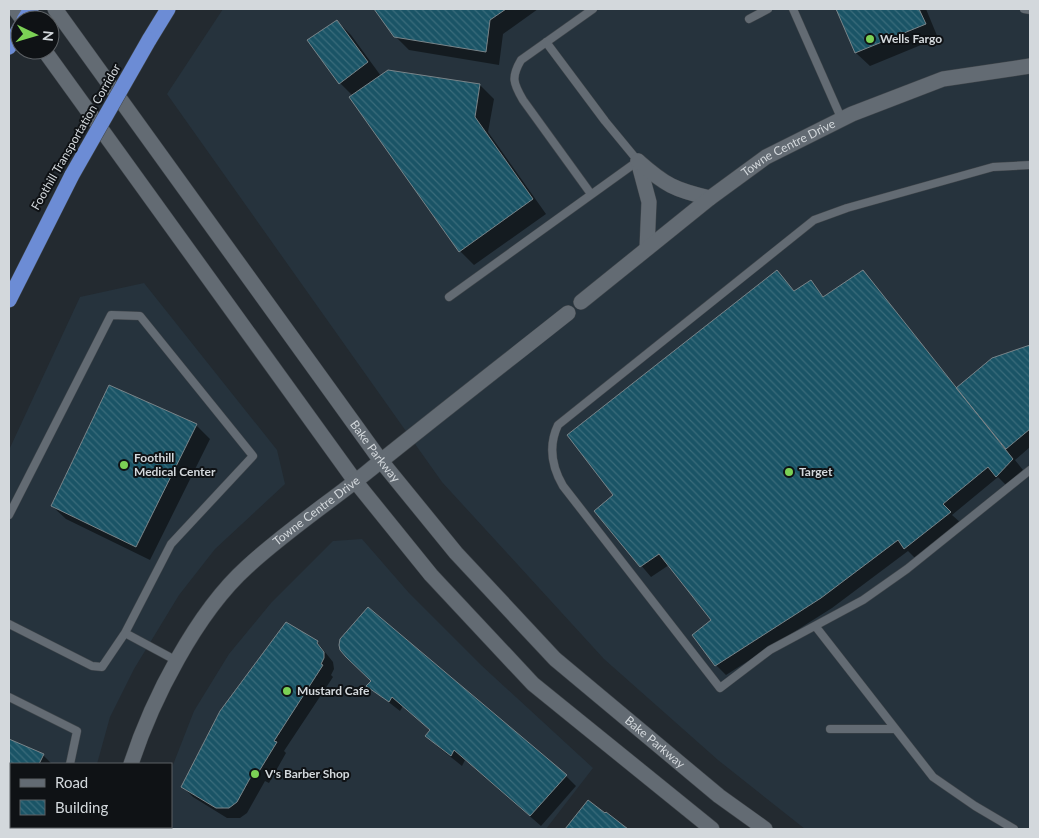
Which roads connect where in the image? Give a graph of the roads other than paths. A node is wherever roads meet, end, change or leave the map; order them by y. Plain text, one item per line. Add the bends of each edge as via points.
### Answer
1 (55, 9) edge
2 (168, 9) edge
3 (593, 9) edge
4 (768, 9) edge
5 (792, 9) edge
6 (1024, 9) edge
7 (1030, 10) edge
8 (749, 19) dead end
9 (546, 42) junction
10 (51, 60) edge
11 (1030, 66) edge
12 (842, 120) junction
13 (638, 161) junction
14 (1030, 165) edge
15 (72, 175) junction
16 (591, 194) junction
17 (710, 198) junction
18 (647, 248) junction
19 (9, 280) edge
20 (449, 297) dead end
21 (9, 300) edge
22 (581, 302) dead end
23 (568, 313) dead end
24 (381, 461) junction
25 (1030, 470) edge
26 (355, 481) junction
27 (9, 515) edge
28 (9, 624) edge
29 (816, 627) junction
30 (125, 634) junction
31 (177, 661) junction
32 (9, 697) edge
33 (830, 729) dead end
34 (896, 729) junction
35 (70, 763) edge
36 (131, 763) edge
37 (698, 818) junction
38 (712, 829) edge
39 (724, 829) edge
40 (765, 829) edge
41 (1014, 829) edge

1 - 24 main road, Bake Parkway
2 - 15 highway, Foothill Transportation Corridor, bridge
3 - 9 lane
4 - 8 lane
5 - 12 lane
6 - 7 lane
9 - 13 lane
9 - 16 lane via 521,60 514,72 515,86
10 - 26 main road
11 - 12 main road, Towne Centre Drive via 943,79
12 - 17 main road, Towne Centre Drive via 766,157
13 - 16 lane
13 - 17 main road via 666,185
13 - 18 main road via 649,202
14 - 29 lane via 993,167 814,220 558,425 552,438 555,471 563,486 720,688 770,650
15 - 19 highway, Foothill Transportation Corridor
15 - 21 highway
16 - 20 lane
17 - 18 main road, Towne Centre Drive
18 - 22 main road, Towne Centre Drive
23 - 24 main road, Towne Centre Drive
24 - 26 main road, Towne Centre Drive
24 - 40 main road, Bake Parkway via 456,553 556,659 719,796
25 - 29 lane via 907,568 863,600
26 - 31 main road, Towne Centre Drive via 245,568 209,611
26 - 37 main road via 431,575 533,684
27 - 30 lane via 111,314 140,316 253,456 172,544
28 - 30 lane via 92,666 102,667
29 - 34 lane
30 - 31 lane
31 - 36 main road, Towne Centre Drive via 140,736
32 - 35 lane via 77,731
33 - 34 lane
34 - 41 lane via 933,777
37 - 38 main road
37 - 39 main road

